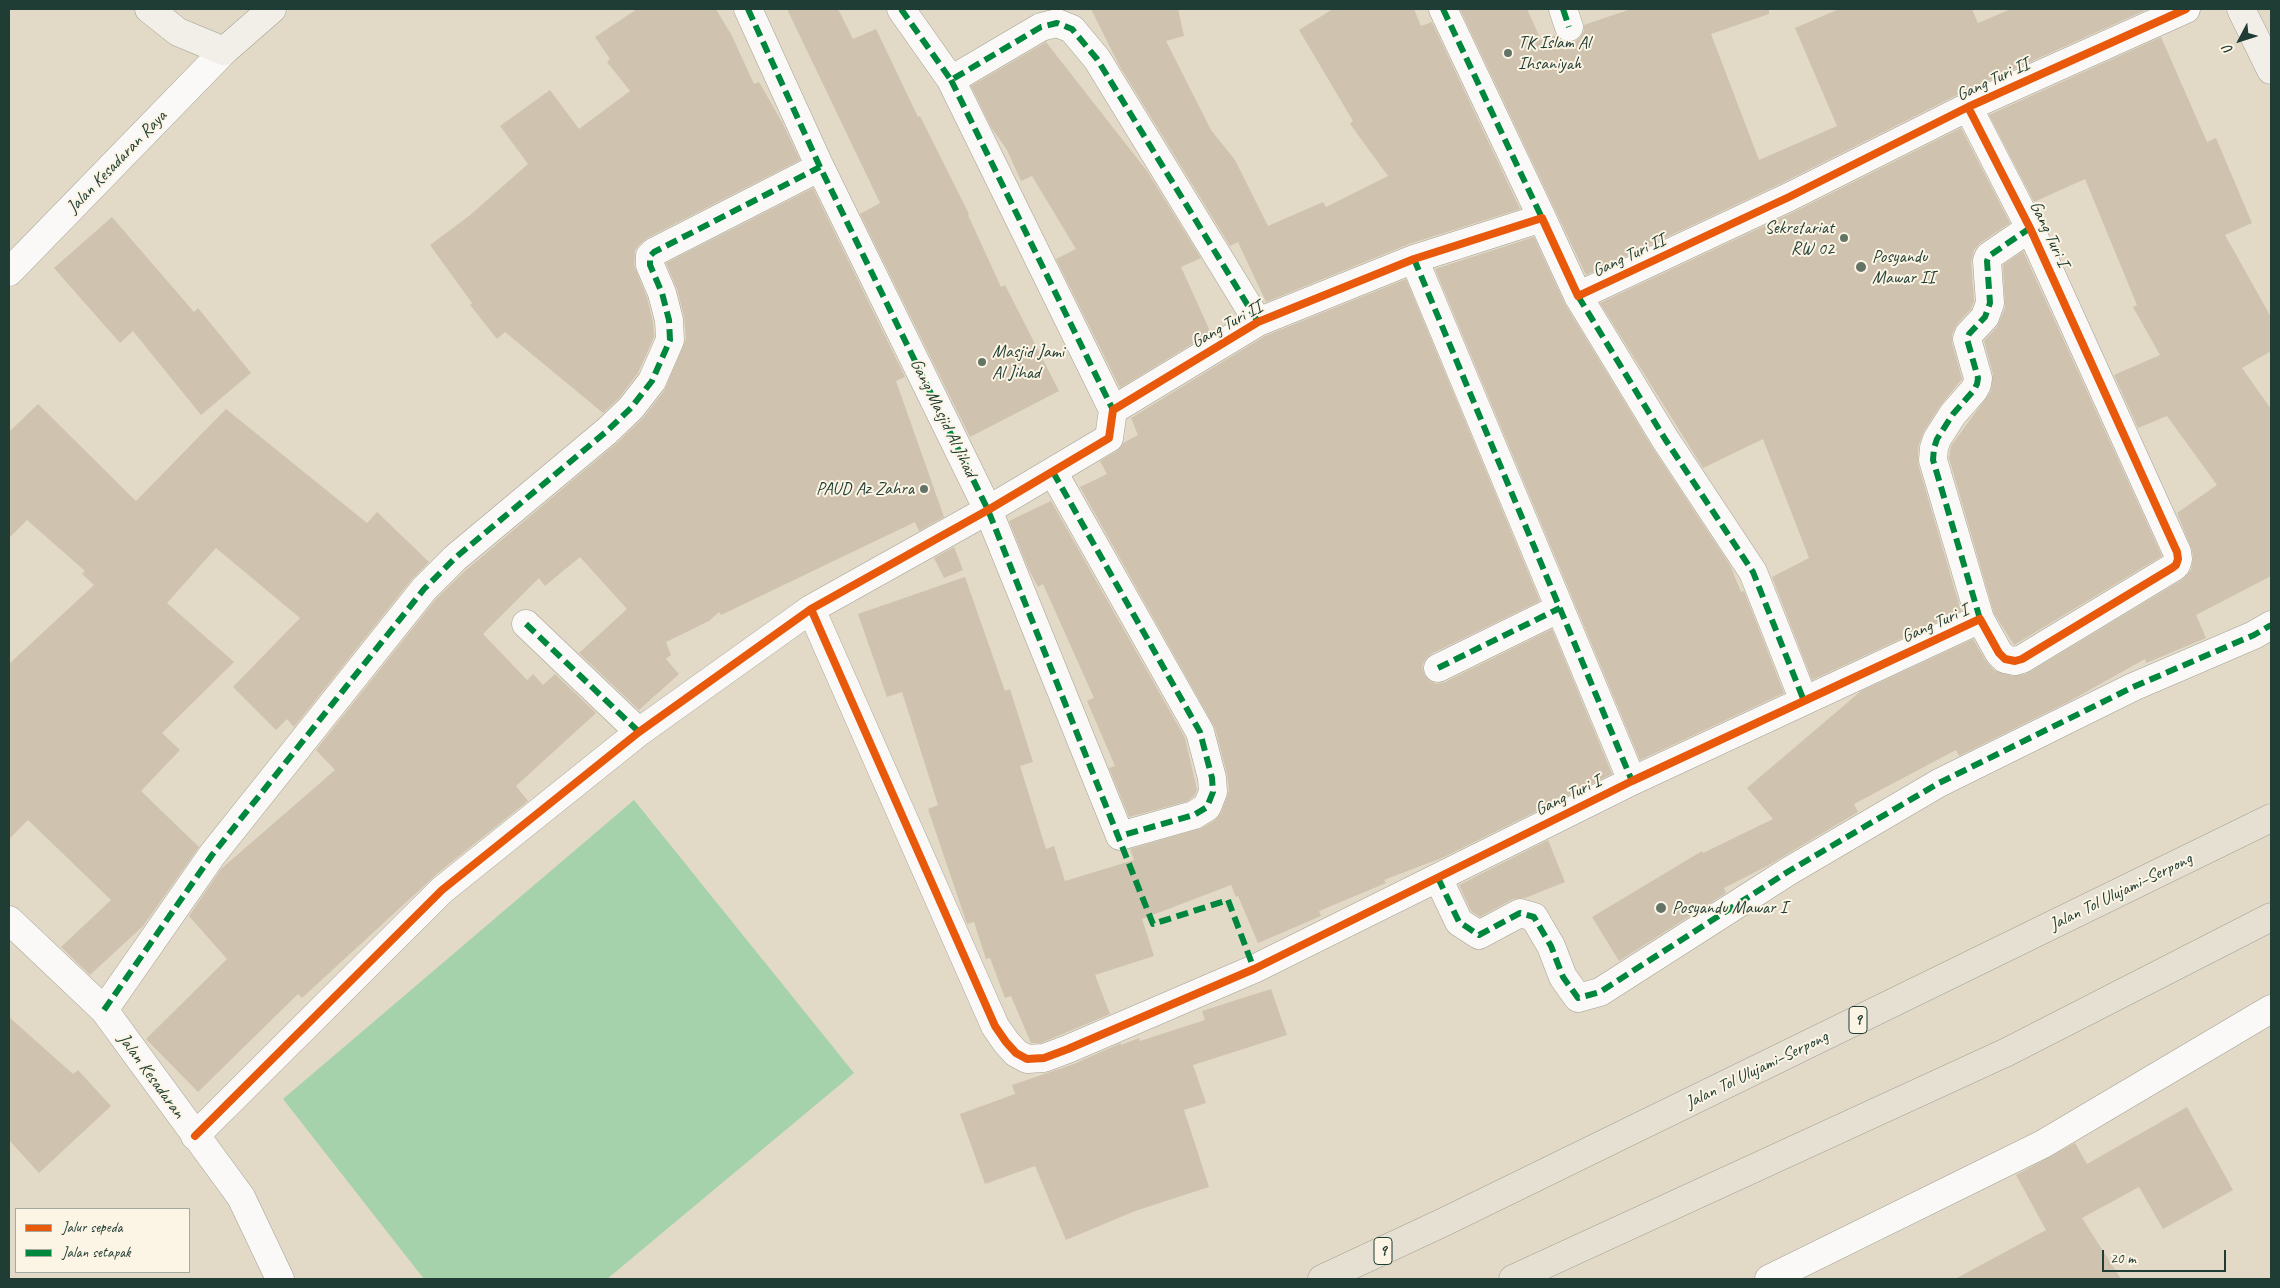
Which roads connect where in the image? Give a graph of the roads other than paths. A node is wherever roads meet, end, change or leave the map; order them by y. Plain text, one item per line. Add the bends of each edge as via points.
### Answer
1 (149, 9) edge
2 (272, 9) edge
3 (748, 9) edge
4 (901, 9) edge
5 (1444, 9) edge
6 (2186, 9) edge
7 (2241, 9) edge
8 (224, 51) junction
9 (2271, 70) edge
10 (951, 80) junction
11 (1968, 107) junction
12 (820, 167) junction
13 (1542, 218) junction
14 (2030, 228) junction
15 (1414, 259) junction
16 (9, 272) edge
17 (1578, 296) junction
18 (1258, 322) junction
19 (1113, 410) junction
20 (1053, 472) junction
21 (988, 510) junction
22 (1560, 608) junction
23 (812, 609) junction
24 (1980, 618) junction
25 (526, 624) dead end
26 (2271, 625) edge
27 (1438, 668) dead end
28 (1804, 701) junction
29 (639, 732) junction
30 (1632, 781) junction
31 (2271, 818) edge
32 (1438, 878) junction
33 (2271, 917) edge
34 (9, 920) edge
35 (2271, 1009) edge
36 (104, 1010) junction
37 (195, 1136) junction
38 (280, 1279) edge
39 (1322, 1279) edge
40 (1514, 1279) edge
41 (1769, 1279) edge

1 - 8 street via 178,32
2 - 8 street
3 - 12 street, Gang Masjid Al Jihad
4 - 10 street
5 - 13 street
6 - 11 street, Gang Turi II
7 - 9 street
8 - 16 street, Jalan Kesadaran Raya
10 - 18 street via 1041,27 1057,23 1072,29 1097,59
10 - 19 street
11 - 14 street, Gang Turi I
11 - 17 street, Gang Turi II via 1790,197
12 - 21 street, Gang Masjid Al Jihad
12 - 36 street via 650,256 650,265 662,293 670,340 652,381 607,431 474,542 424,589 212,855
13 - 15 street, Gang Turi II
13 - 17 street, Gang Turi II
14 - 24 street via 1988,256 1990,303 1985,317 1967,339 1977,384 1953,414 1934,448 1933,460
14 - 24 street, Gang Turi I via 2178,559 2172,568 2022,659 2005,659
15 - 18 street, Gang Turi II
15 - 22 street
17 - 28 street via 1665,439 1753,572
18 - 19 street, Gang Turi II
19 - 20 street via 1109,438
20 - 21 street
20 - 21 street, Gang Masjid Al Jihad via 1200,732 1213,792 1207,807 1194,815 1120,836
21 - 23 street
22 - 27 street
22 - 30 street
23 - 29 street
23 - 32 street, Gang Turi I via 995,1026 1016,1053 1027,1059 1044,1058 1254,969
24 - 28 street, Gang Turi I
25 - 29 street
26 - 32 street via 2133,687 1939,783 1789,870 1600,992 1578,998 1563,977 1551,946 1534,917 1520,912 1479,935 1459,922
28 - 30 street, Gang Turi I
29 - 37 street via 442,890
30 - 32 street, Gang Turi I
31 - 39 highway, Jalan Tol Ulujami–Serpong / 9
33 - 40 highway via 1998,1056
34 - 36 street, Jalan Kesadaran
35 - 41 street via 2043,1144
36 - 37 street, Jalan Kesadaran
37 - 38 street, Jalan Kesadaran via 241,1197

